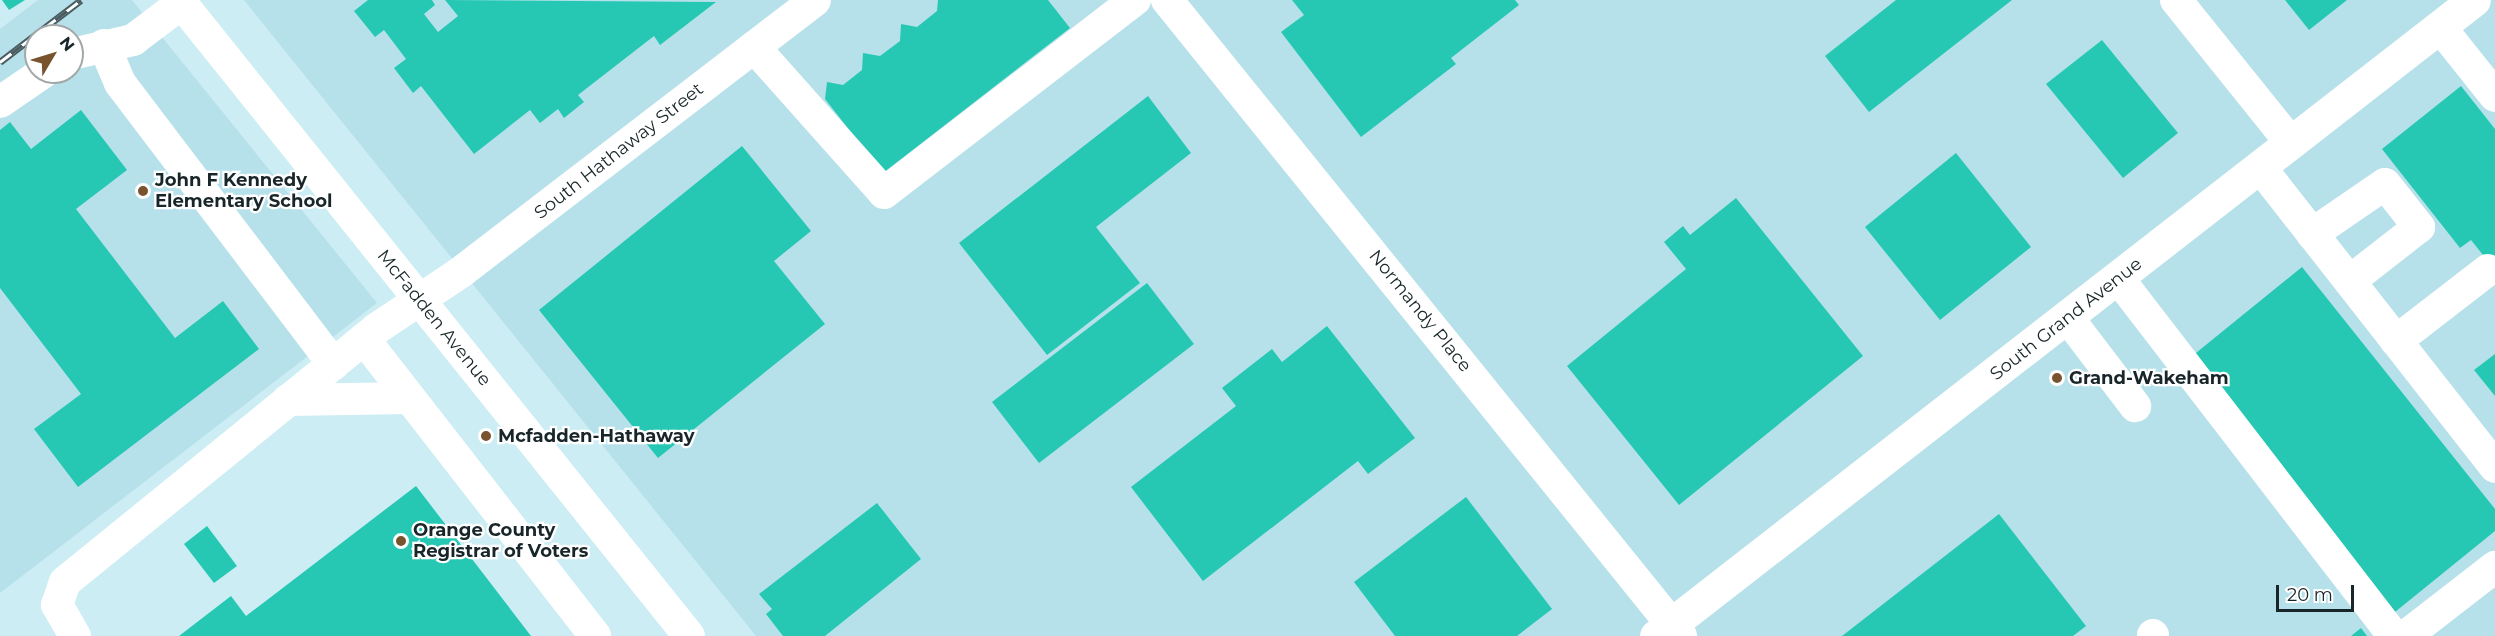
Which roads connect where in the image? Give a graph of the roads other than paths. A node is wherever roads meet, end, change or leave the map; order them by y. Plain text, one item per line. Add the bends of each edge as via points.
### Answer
1 (815, 0) edge
2 (1135, 0) edge
3 (1167, 0) edge
4 (2176, 0) edge
5 (2474, 0) edge
6 (181, 1) edge
7 (2440, 27) junction
8 (104, 45) junction
9 (754, 47) junction
10 (84, 51) edge
11 (26, 84) edge
12 (2495, 96) edge
13 (0, 102) edge
14 (2291, 143) junction
15 (2260, 168) junction
16 (2312, 234) junction
17 (2488, 270) dead end
18 (2118, 278) junction
19 (2350, 281) junction
20 (420, 299) junction
21 (2068, 318) junction
22 (364, 339) junction
23 (2396, 340) junction
24 (333, 364) junction
25 (409, 398) junction
26 (288, 400) junction
27 (2135, 406) dead end
28 (2495, 467) edge
29 (2495, 567) edge
30 (1670, 632) edge
31 (75, 636) edge
32 (595, 636) edge
33 (689, 636) edge
34 (2394, 636) edge
35 (2406, 636) edge

1 - 9 street, South Hathaway Street
2 - 9 street via 884,194
3 - 30 street, Normandy Place
4 - 14 street
5 - 7 main road, South Grand Avenue
6 - 8 street via 133,40
6 - 20 street, McFadden Avenue
7 - 12 street
7 - 14 main road, South Grand Avenue
8 - 10 street
8 - 24 street via 120,83
9 - 20 street, South Hathaway Street via 461,272
11 - 13 street
14 - 15 main road, South Grand Avenue
15 - 16 street
15 - 18 main road, South Grand Avenue
16 - 19 street
16 - 19 street via 2385,184 2419,227
17 - 23 street
18 - 21 main road, South Grand Avenue
18 - 34 street
19 - 23 street
20 - 22 street, South Hathaway Street
20 - 33 street, McFadden Avenue
21 - 27 street
21 - 30 main road, South Grand Avenue
22 - 24 street, South Hathaway Street
22 - 25 street
23 - 28 street
24 - 26 street, South Hathaway Street
25 - 26 street
25 - 32 street
26 - 31 street, South Hathaway Street via 65,582 57,605
29 - 35 street

